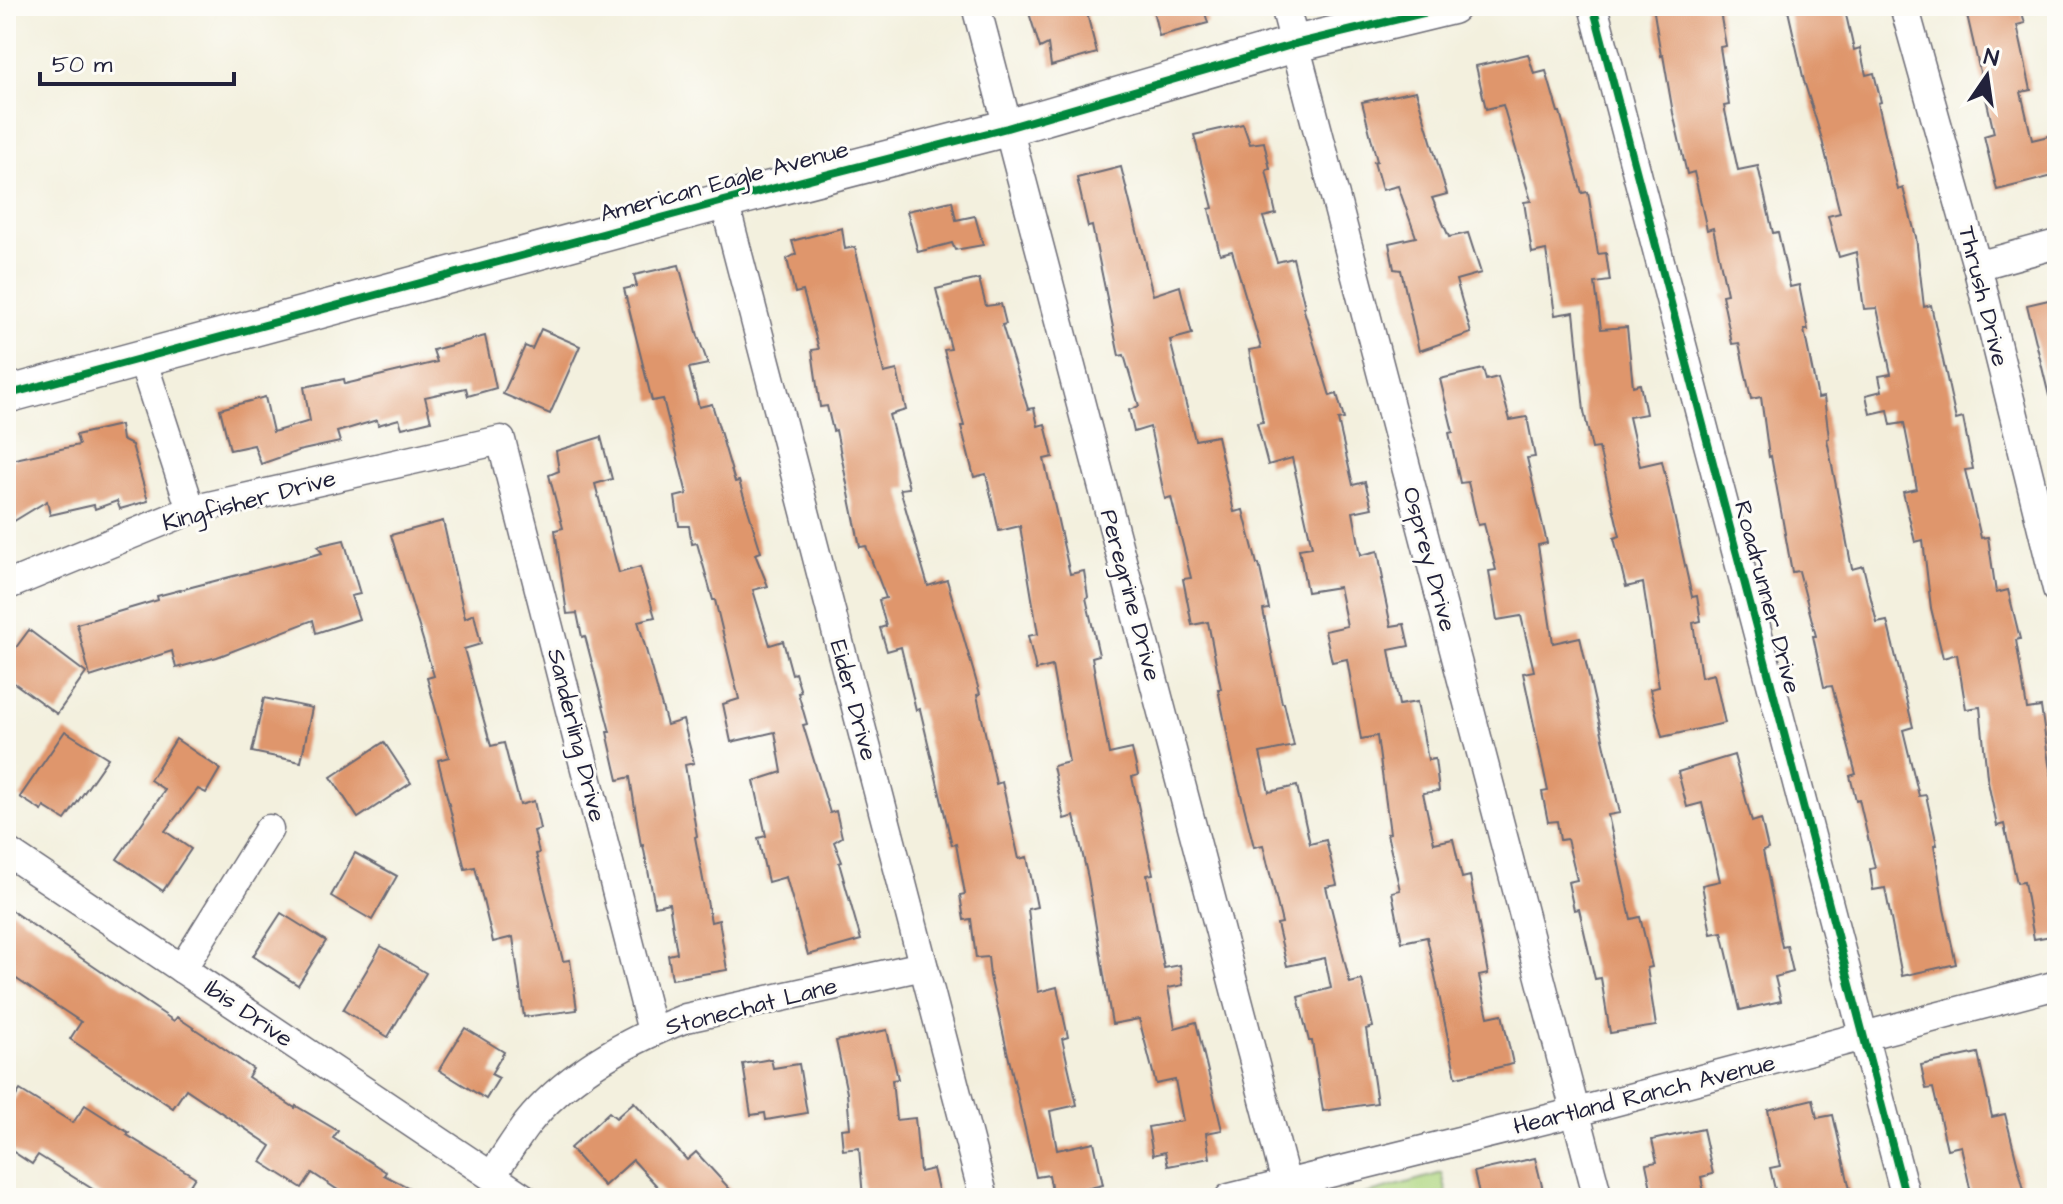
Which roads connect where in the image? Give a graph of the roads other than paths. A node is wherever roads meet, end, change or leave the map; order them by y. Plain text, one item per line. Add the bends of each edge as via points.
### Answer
1 (976, 6) edge
2 (1285, 6) edge
3 (1452, 6) edge
4 (1593, 6) edge
5 (1904, 6) edge
6 (1295, 44) junction
7 (1007, 128) junction
8 (724, 201) junction
9 (2057, 244) edge
10 (1977, 266) junction
11 (142, 359) junction
12 (6, 395) edge
13 (501, 440) joint
14 (191, 510) junction
15 (2052, 550) edge
16 (6, 586) edge
17 (2057, 589) edge
18 (269, 829) dead end
19 (6, 851) edge
20 (923, 966) junction
21 (182, 969) junction
22 (2057, 985) edge
23 (652, 1031) junction
24 (1863, 1037) junction
25 (1576, 1112) junction
26 (492, 1175) junction
27 (1286, 1183) junction
28 (524, 1198) edge
29 (984, 1198) edge
30 (1229, 1198) edge
31 (1598, 1198) edge
32 (1906, 1198) edge

1 - 7 street, Peregrine Drive
2 - 6 street, Osprey Drive
3 - 6 street, American Eagle Avenue
4 - 24 street, Roadrunner Drive
5 - 10 street, Thrush Drive
6 - 7 street, American Eagle Avenue
6 - 25 street, Osprey Drive
7 - 8 street, American Eagle Avenue
7 - 27 street, Peregrine Drive
8 - 11 street, American Eagle Avenue
8 - 20 street, Eider Drive
9 - 10 street
10 - 15 street, Thrush Drive
11 - 12 street, American Eagle Avenue
11 - 14 street
13 - 14 street, Kingfisher Drive
13 - 23 street, Sanderling Drive
14 - 16 street, Kingfisher Drive
15 - 17 street, Thrush Drive
18 - 21 street
19 - 21 street, Ibis Drive
20 - 23 street, Stonechat Lane via 686,1018
20 - 29 street, Eider Drive
21 - 26 street, Ibis Drive
22 - 24 street, Heartland Ranch Avenue
23 - 26 street, Stonechat Lane via 564,1087 528,1122
24 - 25 street, Heartland Ranch Avenue
24 - 32 street, Roadrunner Drive
25 - 27 street, Heartland Ranch Avenue
25 - 31 street, Osprey Drive
26 - 28 street, Ibis Drive
27 - 30 street, Heartland Ranch Avenue

